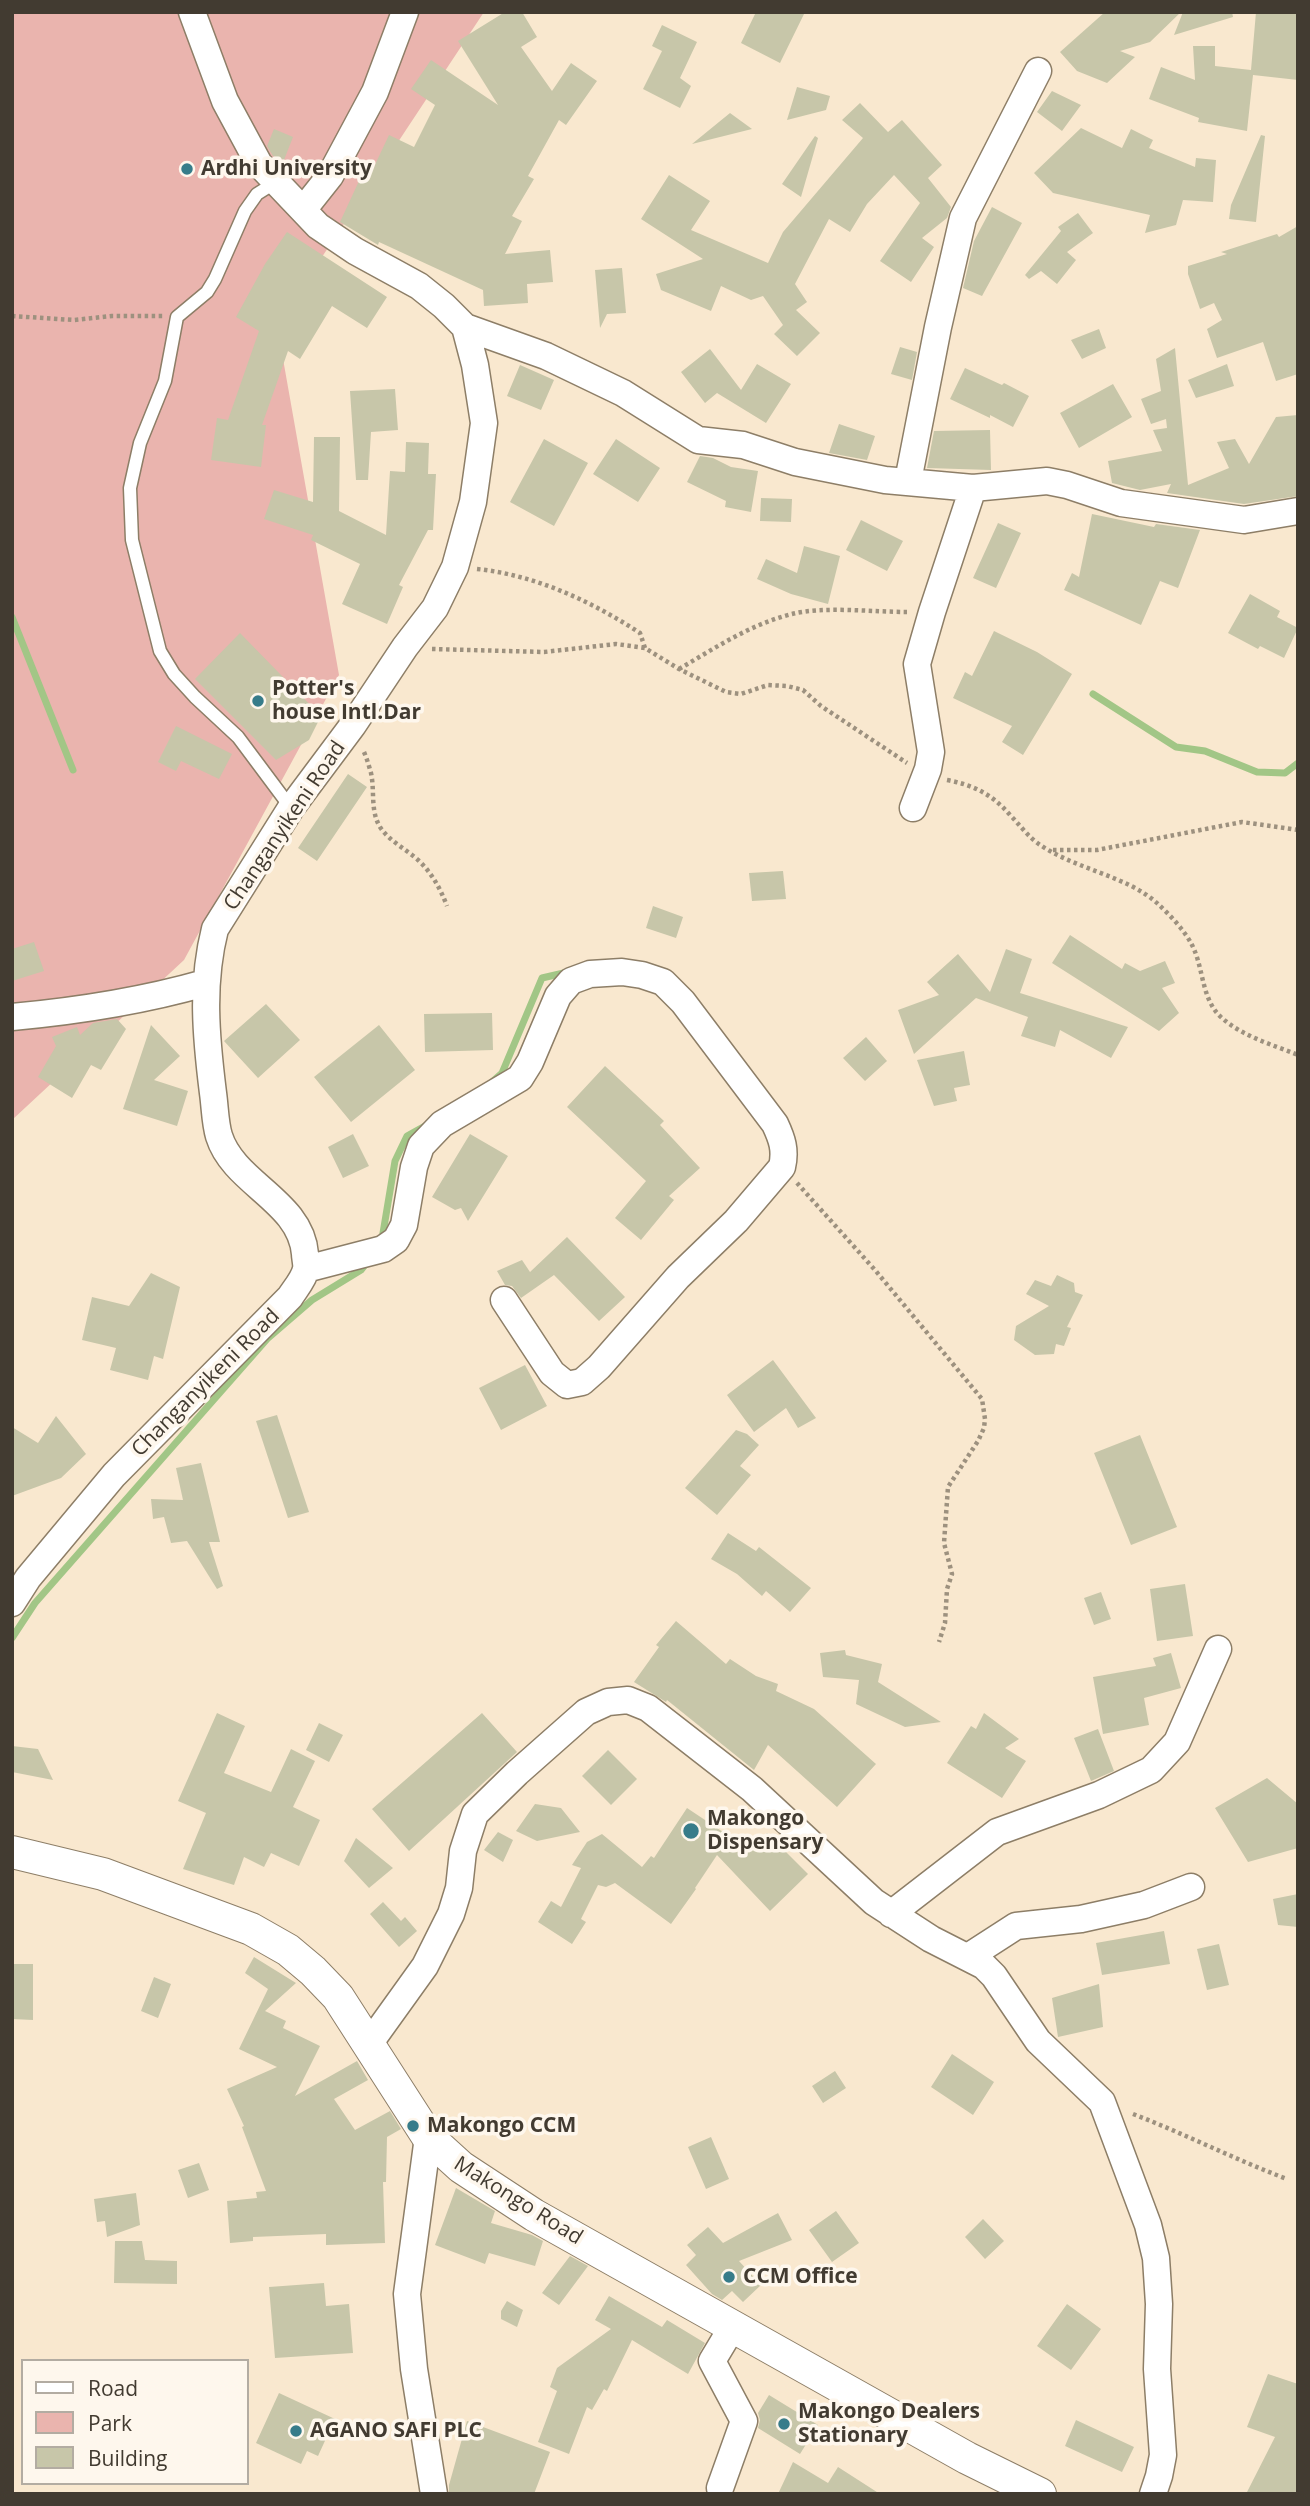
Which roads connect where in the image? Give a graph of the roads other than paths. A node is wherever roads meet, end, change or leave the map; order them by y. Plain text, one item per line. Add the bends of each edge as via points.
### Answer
1 (192, 12) edge
2 (405, 12) edge
3 (1038, 71) dead end
4 (276, 182) junction
5 (303, 210) junction
6 (465, 327) junction
7 (908, 481) junction
8 (973, 488) junction
9 (1298, 511) edge
10 (291, 808) junction
11 (913, 808) dead end
12 (205, 983) junction
13 (12, 1017) edge
14 (306, 1269) junction
15 (504, 1300) dead end
16 (12, 1603) edge
17 (1218, 1648) dead end
18 (12, 1852) edge
19 (1191, 1887) dead end
20 (891, 1914) junction
21 (968, 1957) junction
22 (369, 2044) junction
23 (428, 2137) junction
24 (733, 2326) junction
25 (720, 2488) dead end
26 (434, 2494) edge
27 (1040, 2494) edge
28 (1153, 2494) edge

1 - 4 street via 225,101 259,164
2 - 5 street via 375,92 330,176
3 - 7 street via 963,218
4 - 5 street
4 - 10 lane via 257,194 245,211 207,292 177,317 165,381 140,443 130,488 132,540 160,651 174,674 238,737
5 - 6 street via 355,251 419,286
6 - 7 street via 546,356 623,393 698,440 743,445 795,462
6 - 10 street, Changanyikeni Road via 484,423 474,502 455,567 435,608
7 - 8 street
8 - 9 street via 1047,481 1121,503 1244,520
8 - 11 street via 918,664 931,752
10 - 12 street, Changanyikeni Road via 215,929
12 - 13 street via 145,999
12 - 14 street, Changanyikeni Road via 219,1135 227,1154 246,1177 289,1215 300,1232
14 - 15 street via 383,1250 396,1240 404,1225 421,1146 442,1124 520,1078 558,996 571,981 622,972 663,982 775,1124 785,1156 782,1167 582,1382 567,1385 552,1373
14 - 16 street, Changanyikeni Road via 290,1297 114,1475
17 - 20 street via 1177,1742 1151,1770 1099,1795 997,1832
18 - 22 street, Makongo Road via 103,1874 251,1929 313,1971 338,1997
19 - 21 street via 1144,1905 1081,1919 1016,1926
20 - 21 street
20 - 22 street via 752,1789 666,1720 628,1700 608,1702 586,1712 475,1814 451,1914 425,1966
21 - 28 street via 994,1976 1038,2041 1102,2102 1148,2225 1156,2258 1163,2455
22 - 23 street, Makongo Road
23 - 24 street, Makongo Road via 461,2168 534,2215
23 - 26 street via 407,2294
24 - 25 street via 712,2361 744,2421
24 - 27 street, Makongo Road

